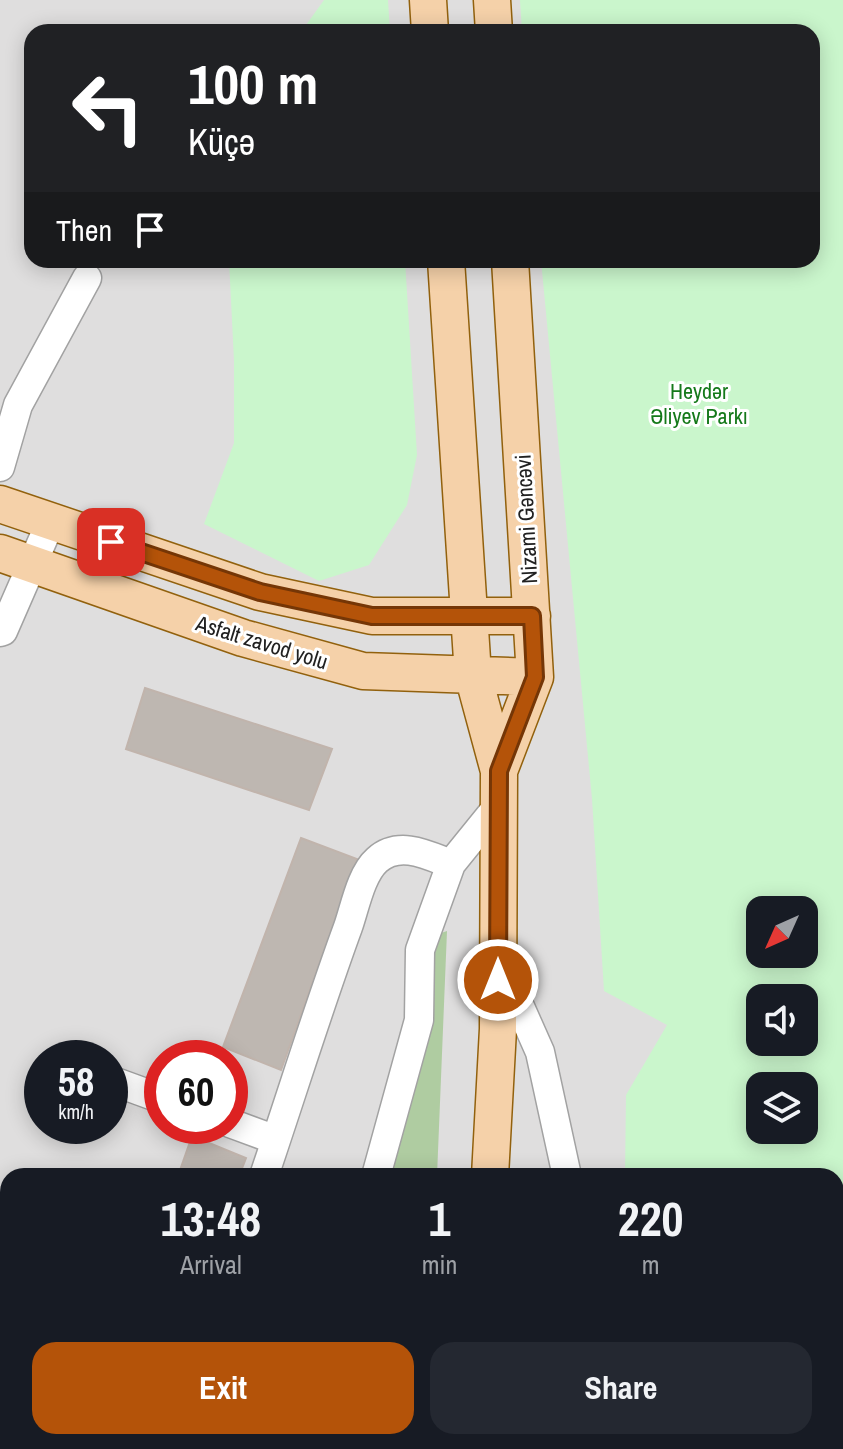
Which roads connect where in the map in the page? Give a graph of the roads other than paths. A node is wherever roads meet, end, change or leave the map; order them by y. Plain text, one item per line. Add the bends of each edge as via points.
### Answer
1 (428, 0) edge
2 (492, 0) edge
3 (430, 24) edge
4 (494, 24) edge
5 (447, 268) edge
6 (510, 268) edge
7 (87, 278) dead end
8 (0, 467) edge
9 (0, 504) edge
10 (51, 521) junction
11 (16, 559) edge
12 (469, 616) junction
13 (532, 616) junction
14 (0, 632) edge
15 (473, 675) junction
16 (535, 677) junction
17 (499, 771) junction
18 (498, 806) junction
19 (451, 864) junction
20 (497, 956) junction
21 (248, 1130) edge
22 (276, 1140) junction
23 (267, 1168) edge
24 (378, 1168) edge
25 (490, 1168) edge
26 (565, 1168) edge

1 - 3 main road
2 - 4 main road
5 - 12 main road, Nizami Gəncəvi
6 - 13 main road, Nizami Gəncəvi
7 - 8 street via 18,405
9 - 10 main road
10 - 11 street
10 - 12 main road via 260,592 372,616
11 - 14 street
11 - 15 main road, Asfalt zavod yolu via 243,638 363,671
12 - 13 main road
12 - 15 main road, Nizami Gəncəvi
13 - 16 main road, Nizami Gəncəvi
15 - 16 main road, Asfalt zavod yolu
15 - 17 main road, Nizami Gəncəvi
16 - 17 main road, Nizami Gəncəvi
17 - 18 main road, Nizami Gəncəvi
18 - 19 street
18 - 20 main road, Nizami Gəncəvi
19 - 22 street via 416,851 392,850 375,860
19 - 24 street via 420,950 419,1020
20 - 25 main road, Nizami Gəncəvi
20 - 26 street via 540,1052
21 - 22 street
22 - 23 street

